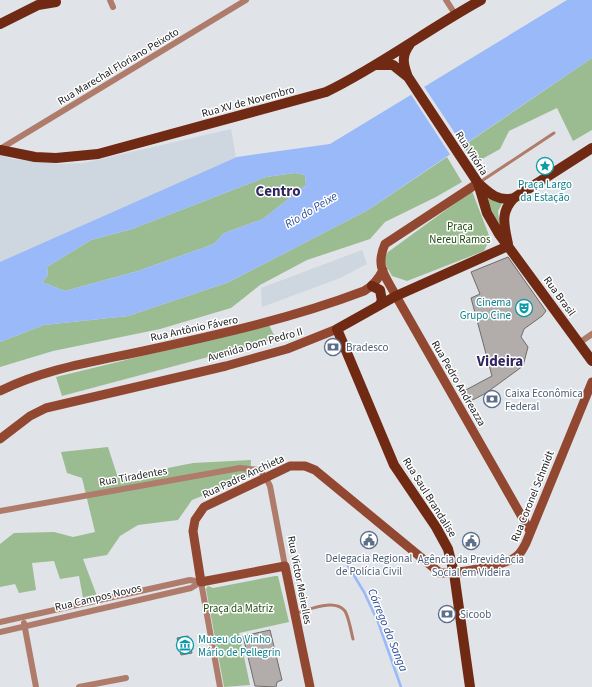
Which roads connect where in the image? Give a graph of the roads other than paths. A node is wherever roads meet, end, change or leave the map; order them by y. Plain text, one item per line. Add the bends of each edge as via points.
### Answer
1 (110, 0) edge
2 (246, 0) edge
3 (446, 0) edge
4 (481, 0) edge
5 (57, 1) edge
6 (41, 3) edge
7 (113, 7) dead end
8 (455, 14) junction
9 (0, 24) edge
10 (410, 43) junction
11 (374, 66) junction
12 (410, 80) junction
13 (554, 133) dead end
14 (592, 148) edge
15 (0, 150) edge
16 (478, 183) junction
17 (514, 198) junction
18 (508, 246) junction
19 (383, 270) junction
20 (372, 286) junction
21 (396, 296) junction
22 (380, 304) junction
23 (337, 329) junction
24 (592, 334) edge
25 (579, 343) junction
26 (592, 361) edge
27 (592, 382) edge
28 (0, 391) edge
29 (0, 439) edge
30 (266, 478) junction
31 (0, 511) edge
32 (530, 531) junction
33 (285, 566) junction
34 (454, 573) junction
35 (201, 582) junction
36 (294, 613) junction
37 (23, 617) junction
38 (0, 622) edge
39 (25, 626) junction
40 (0, 632) edge
41 (353, 639) dead end
42 (126, 678) dead end
43 (104, 685) edge
44 (36, 687) edge
45 (79, 687) edge
46 (220, 687) edge
47 (310, 687) edge
48 (470, 687) edge

1 - 7 street
2 - 15 street, Rua Marechal Floriano Peixoto
3 - 8 street
4 - 8 main road, Rua XV de Novembro
5 - 6 main road
6 - 9 main road
8 - 10 main road, Rua XV de Novembro
10 - 11 main road, Rua XV de Novembro
10 - 12 main road, Rua Vitória via 403,56
11 - 12 main road, Rua Vitória via 393,65
11 - 15 main road, Rua XV de Novembro via 326,92 98,154 56,158
12 - 16 main road, Rua Vitória
13 - 16 lane
14 - 17 main road
16 - 17 main road via 496,198
16 - 18 main road, Rua Vitória via 487,214
16 - 19 main road, Rua Pedro Andreazza via 385,244 379,260
17 - 18 main road via 504,214
18 - 21 main road, Avenida Dom Pedro II
18 - 25 main road, Rua Brasil
19 - 20 main road
19 - 21 main road, Rua Pedro Andreazza
20 - 22 main road via 380,290
20 - 28 main road, Rua Antônio Fávero via 350,296 271,322 53,370 21,380
21 - 22 main road, Avenida Dom Pedro II
21 - 32 main road, Rua Pedro Andreazza
22 - 23 main road, Avenida Dom Pedro II
23 - 29 main road, Avenida Dom Pedro II via 287,349 226,366 46,408 30,416
23 - 34 main road, Rua Saul Brandalise via 394,465 436,527 448,550
24 - 25 street
25 - 26 main road, Rua Brasil
27 - 32 main road, Rua Coronel Schmidt
30 - 31 street, Rua Tiradentes via 258,470 240,468
30 - 33 street, Rua Victor Meirelles via 270,486
30 - 34 main road, Rua Padre Anchieta via 290,466 305,466 315,470 426,563 440,573
30 - 35 main road, Rua Padre Anchieta via 204,508 195,520 194,545
32 - 34 main road, Rua Coronel Schmidt via 521,552 515,558
33 - 35 main road, Rua Campos Novos
33 - 36 main road, Rua Victor Meirelles
34 - 48 main road, Rua Saul Brandalise
35 - 37 street, Rua Campos Novos via 190,580
35 - 39 street, Rua Campos Novos via 191,588
35 - 46 street
36 - 41 lane via 323,606 341,608 345,612
36 - 47 main road, Rua Victor Meirelles
37 - 38 street, Rua Campos Novos
37 - 39 street
39 - 40 street, Rua Campos Novos
39 - 44 street
42 - 43 street
43 - 45 street

